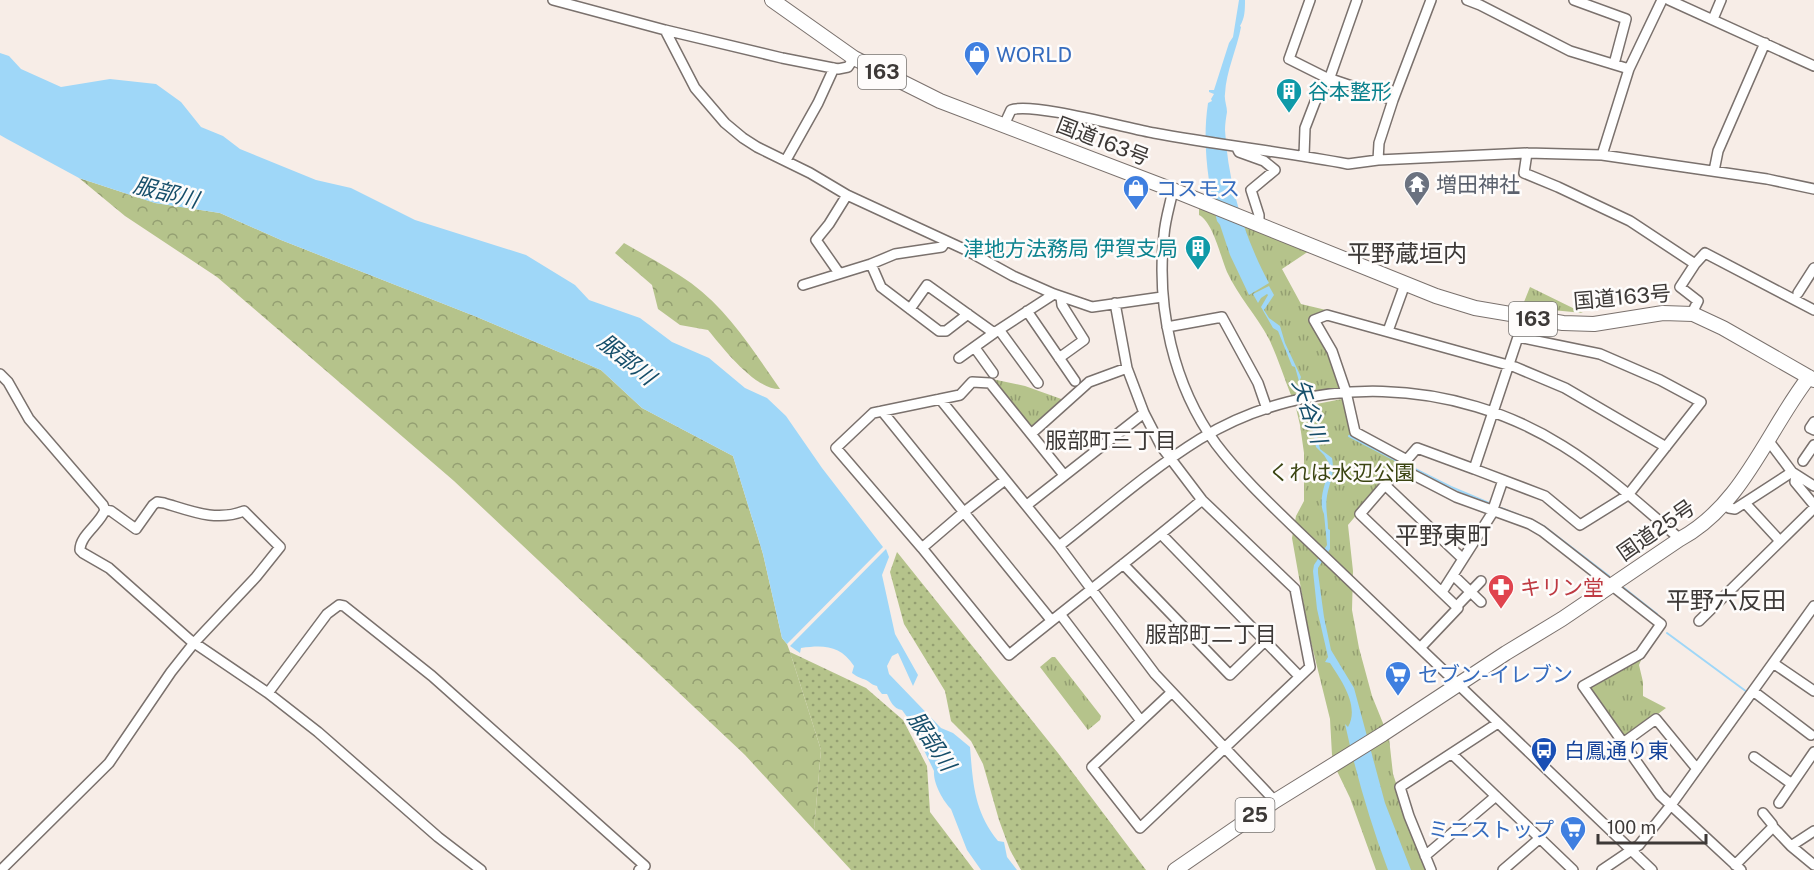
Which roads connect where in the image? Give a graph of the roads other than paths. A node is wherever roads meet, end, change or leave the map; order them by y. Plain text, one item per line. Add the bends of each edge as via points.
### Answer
1 (553, 0) edge
2 (772, 0) edge
3 (1310, 0) edge
4 (1358, 0) edge
5 (1431, 0) edge
6 (1467, 0) edge
7 (1574, 0) edge
8 (1662, 0) edge
9 (1669, 0) edge
10 (1721, 0) edge
11 (1713, 19) junction
12 (665, 30) junction
13 (1766, 43) junction
14 (854, 58) junction
15 (1614, 64) junction
16 (1814, 66) edge
17 (834, 68) junction
18 (1629, 69) junction
19 (1330, 77) junction
20 (1393, 100) junction
21 (1004, 125) junction
22 (1235, 146) junction
23 (1527, 153) junction
24 (1602, 154) junction
25 (1304, 156) junction
26 (786, 160) junction
27 (1378, 160) junction
28 (1714, 171) junction
29 (1814, 189) edge
30 (1173, 190) junction
31 (847, 195) junction
32 (1258, 225) junction
33 (946, 241) junction
34 (871, 264) junction
35 (1695, 264) junction
36 (1814, 268) edge
37 (839, 273) junction
38 (1405, 284) junction
39 (803, 285) dead end
40 (1798, 293) dead end
41 (1058, 296) junction
42 (1162, 297) junction
43 (1115, 303) junction
44 (910, 309) junction
45 (1814, 310) edge
46 (1028, 311) junction
47 (968, 314) junction
48 (1693, 315) junction
49 (1167, 327) junction
50 (1388, 331) junction
51 (997, 332) junction
52 (975, 348) junction
53 (959, 358) dead end
54 (1059, 358) junction
55 (1508, 365) junction
56 (1127, 368) junction
57 (993, 373) dead end
58 (0, 374) edge
59 (1812, 377) edge
60 (1075, 381) dead end
61 (1038, 383) dead end
62 (1343, 393) junction
63 (940, 399) junction
64 (1267, 409) junction
65 (882, 411) junction
66 (1492, 411) junction
67 (1144, 413) junction
68 (1814, 422) edge
69 (1814, 430) edge
70 (1031, 434) junction
71 (1209, 434) junction
72 (1768, 440) junction
73 (1814, 445) edge
74 (1666, 447) junction
75 (1171, 458) junction
76 (1803, 461) dead end
77 (1403, 464) junction
78 (1474, 469) junction
79 (1794, 473) junction
80 (1064, 475) junction
81 (1005, 480) junction
82 (1503, 480) junction
83 (1385, 485) junction
84 (1814, 486) edge
85 (1628, 495) junction
86 (1202, 500) junction
87 (1745, 503) junction
88 (1724, 504) junction
89 (1027, 505) junction
90 (1814, 506) edge
91 (105, 510) junction
92 (1493, 510) junction
93 (964, 512) junction
94 (1161, 534) junction
95 (1680, 539) junction
96 (1780, 541) junction
97 (1059, 546) junction
98 (922, 548) junction
99 (1463, 559) junction
100 (1123, 564) junction
101 (1453, 575) junction
102 (1481, 581) dead end
103 (1613, 586) junction
104 (1091, 588) junction
105 (1442, 592) junction
106 (1471, 592) junction
107 (1481, 602) dead end
108 (1814, 606) edge
109 (1456, 607) junction
110 (1060, 614) junction
111 (1051, 620) junction
112 (1699, 621) dead end
113 (1265, 641) junction
114 (194, 643) junction
115 (1420, 648) junction
116 (1773, 663) junction
117 (1299, 676) junction
118 (1458, 685) junction
119 (1172, 692) junction
120 (1814, 692) edge
121 (268, 693) junction
122 (1751, 694) junction
123 (1141, 721) junction
124 (1498, 723) junction
125 (1813, 734) edge
126 (1623, 743) junction
127 (1225, 747) junction
128 (1814, 752) edge
129 (1452, 754) junction
130 (1754, 756) dead end
131 (1697, 769) junction
132 (1792, 784) junction
133 (1496, 796) junction
134 (1275, 801) junction
135 (1779, 803) dead end
136 (1671, 805) junction
137 (1763, 813) dead end
138 (1773, 827) junction
139 (1814, 831) edge
140 (1540, 838) junction
141 (1791, 846) junction
142 (1632, 850) junction
143 (1425, 856) junction
144 (1814, 865) edge
145 (1738, 867) edge
146 (1, 870) edge
147 (481, 870) edge
148 (639, 870) edge
149 (1175, 870) edge
150 (1431, 870) edge
151 (1503, 870) edge
152 (1573, 870) edge
153 (1602, 870) edge
154 (1652, 870) edge

1 - 12 street
2 - 14 highway, 国道163号 / 163
3 - 19 street via 1289,59
4 - 19 street
5 - 20 street
6 - 15 street via 1569,51
7 - 15 street via 1626,19
8 - 18 street
9 - 11 street
10 - 11 street
11 - 13 street
12 - 17 street
12 - 26 street via 695,88 725,123 750,142
13 - 16 street
13 - 28 street via 1718,151
14 - 17 street via 848,67
14 - 21 highway, 国道163号 / 163 via 939,101
15 - 18 street
17 - 26 street
18 - 24 street
19 - 20 street
19 - 25 street via 1305,128
20 - 27 street via 1379,143
21 - 22 street via 1011,110 1018,107
21 - 30 highway, 国道163号 / 163
22 - 25 street
22 - 32 street via 1239,152 1264,161 1275,170 1251,190
23 - 24 street
23 - 27 street
23 - 35 street via 1524,173 1630,221
24 - 28 street
25 - 27 street via 1348,164
26 - 31 street
28 - 29 street
30 - 32 highway, 国道163号 / 163
30 - 42 street via 1164,234
31 - 33 street
31 - 37 street via 816,240
32 - 38 highway, 国道163号 / 163
33 - 34 street via 942,246 895,254
33 - 41 street
34 - 37 street
34 - 44 street via 881,287
35 - 45 street via 1705,253
35 - 48 street via 1680,287 1698,300
36 - 40 street
37 - 39 street
38 - 48 highway, 国道163号 / 163 via 1475,308 1563,323 1594,324 1663,313
38 - 50 street
41 - 43 street via 1092,307
41 - 46 street
41 - 54 street via 1084,340
42 - 43 street
42 - 49 street
43 - 56 street
44 - 47 street via 939,331 946,331
44 - 47 street via 927,285
46 - 51 street
46 - 54 street
47 - 51 street
48 - 59 highway, 国道163号 / 163
49 - 64 street via 1222,317 1258,382
49 - 71 street via 1183,383
50 - 55 street
50 - 62 street via 1327,315 1314,320 1332,351
51 - 52 street
51 - 61 street
52 - 53 street
52 - 57 street
54 - 60 street
55 - 66 street
55 - 74 street via 1565,388
55 - 74 street via 1518,337 1600,354 1701,402
56 - 67 street
56 - 70 street via 1089,382
58 - 91 street via 29,419
59 - 72 highway, 国道25号 / 25
62 - 64 street
62 - 66 street via 1409,393
62 - 77 street via 1354,432
63 - 65 street
63 - 70 street via 960,395 972,382 990,383
63 - 81 street
64 - 71 street
65 - 93 street
65 - 98 street via 873,413 836,448
66 - 78 street
66 - 85 street via 1563,446
67 - 75 street
67 - 80 street
68 - 69 street via 1810,428
70 - 80 street
71 - 75 street
71 - 115 street via 1245,479
72 - 79 street
72 - 88 highway, 国道25号 / 25
73 - 76 street
74 - 85 street
75 - 86 street
75 - 97 street
77 - 78 street via 1417,448
77 - 83 street
77 - 92 street via 1456,497
78 - 82 street
79 - 84 street
79 - 87 street
79 - 90 street via 1795,482
80 - 89 street
81 - 89 street
81 - 93 street
82 - 85 street via 1545,496 1580,525
82 - 92 street
83 - 99 street
83 - 105 street via 1360,514
85 - 95 street
86 - 94 street
86 - 117 street via 1295,589 1310,667
87 - 88 street via 1735,509
87 - 96 street
88 - 95 highway, 国道25号 / 25
89 - 97 street
90 - 96 street
91 - 114 street via 80,544 80,550 109,568
91 - 114 street via 136,529 158,502 213,517 244,511 278,544 278,551 256,577
92 - 99 street
92 - 103 street via 1542,531
93 - 98 street
93 - 111 street
94 - 100 street
94 - 113 street
95 - 103 highway, 国道25号 / 25
96 - 112 street
97 - 104 street
98 - 111 street via 1009,656
99 - 101 street
100 - 104 street
100 - 113 street via 1230,675
101 - 105 street
101 - 106 street
102 - 106 street
103 - 118 highway, 国道25号 / 25
103 - 126 street via 1661,624 1640,654 1583,686
104 - 110 street
104 - 119 street
105 - 109 street
106 - 107 street
106 - 109 street
108 - 116 street
109 - 115 street
110 - 111 street
110 - 123 street
113 - 117 street
114 - 121 street
114 - 146 street via 109,763
115 - 118 street
116 - 120 street
116 - 122 street
117 - 127 street
118 - 124 street
118 - 134 highway, 国道25号 / 25
119 - 123 street
119 - 127 street
121 - 147 street
121 - 148 street via 327,614 339,605 344,606 432,676 645,866
122 - 125 street
122 - 131 street
123 - 127 street via 1092,767 1140,828
124 - 129 street
124 - 142 street
126 - 131 street via 1656,719
126 - 136 street
127 - 134 street
128 - 132 street
129 - 133 street
129 - 143 street via 1400,787
130 - 132 street
131 - 136 street
132 - 135 street
133 - 140 street
133 - 143 street
134 - 149 highway, 国道25号 / 25
136 - 142 street
136 - 145 street
137 - 138 street
138 - 141 street
138 - 145 street
139 - 141 street
140 - 151 street
140 - 152 street
141 - 144 street
142 - 153 street
142 - 154 street
143 - 150 street

